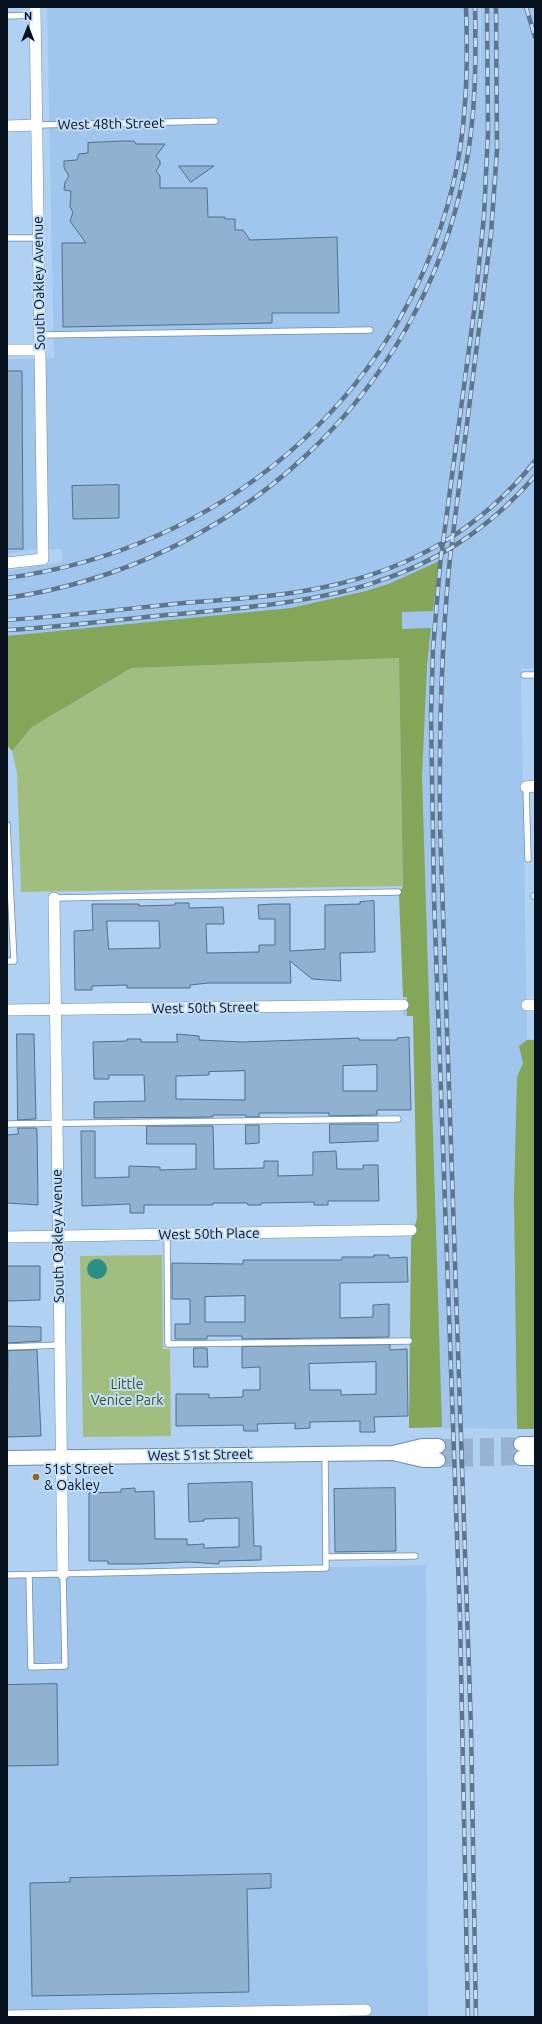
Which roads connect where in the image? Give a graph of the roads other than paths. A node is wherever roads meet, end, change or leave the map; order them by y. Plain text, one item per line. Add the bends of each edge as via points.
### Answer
1 (35, 11) edge
2 (7, 16) edge
3 (215, 122) dead end
4 (36, 125) junction
5 (7, 126) edge
6 (7, 238) edge
7 (38, 238) junction
8 (370, 330) dead end
9 (40, 334) junction
10 (7, 350) edge
11 (40, 350) junction
12 (7, 563) edge
13 (535, 675) edge
14 (524, 676) dead end
15 (530, 786) edge
16 (7, 825) edge
17 (528, 859) dead end
18 (398, 892) dead end
19 (54, 898) joint
20 (7, 961) edge
21 (403, 1005) dead end
22 (7, 1010) edge
23 (55, 1010) junction
24 (398, 1119) dead end
25 (7, 1124) edge
26 (57, 1124) junction
27 (411, 1230) dead end
28 (167, 1234) junction
29 (58, 1236) junction
30 (7, 1237) edge
31 (409, 1341) dead end
32 (60, 1345) junction
33 (7, 1347) edge
34 (521, 1444) tunnel mouth
35 (535, 1444) edge
36 (438, 1453) tunnel mouth
37 (325, 1454) junction
38 (61, 1457) junction
39 (7, 1458) edge
40 (416, 1556) dead end
41 (326, 1557) junction
42 (29, 1574) junction
43 (63, 1574) junction
44 (7, 1575) edge
45 (366, 2010) dead end
46 (7, 2016) edge
47 (23, 2016) edge

1 - 2 lane
1 - 4 street, South Oakley Avenue
3 - 4 lane, West 48th Street
4 - 5 street, West 48th Street
4 - 7 street, South Oakley Avenue
6 - 7 lane
7 - 9 street, South Oakley Avenue
8 - 9 lane
9 - 11 street, South Oakley Avenue
10 - 11 street
11 - 12 street, South Oakley Avenue via 43,559
13 - 14 lane
15 - 17 lane
16 - 20 lane via 14,961
18 - 19 lane
19 - 23 street, South Oakley Avenue
21 - 23 street, West 50th Street
22 - 23 street, West 50th Street
23 - 26 street, South Oakley Avenue
24 - 26 lane
25 - 26 lane
26 - 29 street, South Oakley Avenue
27 - 28 street, West 50th Place
28 - 29 street, West 50th Place
28 - 31 lane via 168,1344
29 - 30 street, West 50th Place
29 - 32 street, South Oakley Avenue
32 - 33 lane
32 - 38 street, South Oakley Avenue
34 - 35 street
36 - 37 street, West 51st Street via 423,1460 393,1453
37 - 38 street, West 51st Street
37 - 41 lane
38 - 39 street, West 51st Street
38 - 43 street, South Oakley Avenue
40 - 41 lane
41 - 43 lane via 326,1568
42 - 43 lane
42 - 43 lane via 31,1667 65,1666
42 - 44 lane
45 - 47 street
46 - 47 street

